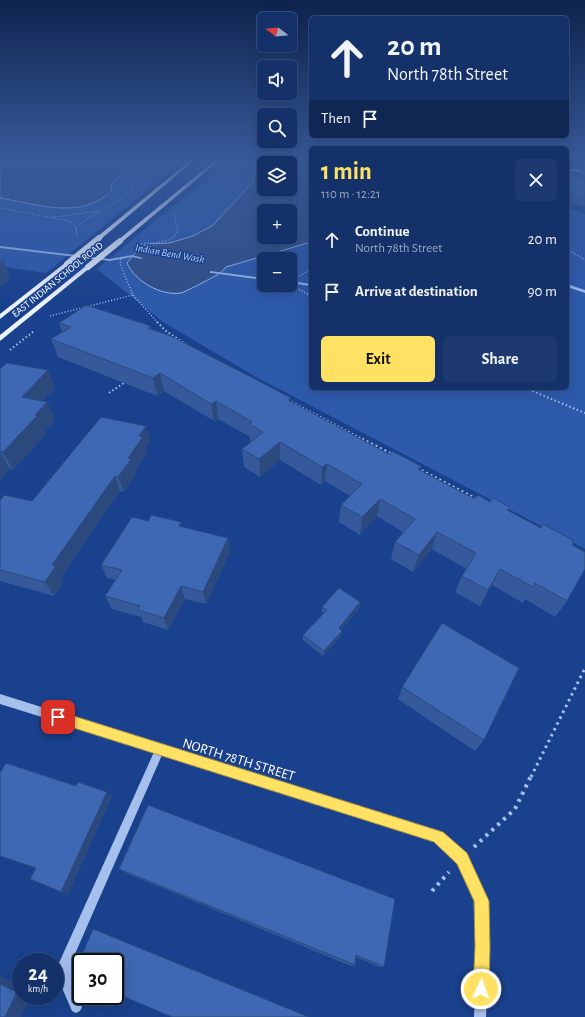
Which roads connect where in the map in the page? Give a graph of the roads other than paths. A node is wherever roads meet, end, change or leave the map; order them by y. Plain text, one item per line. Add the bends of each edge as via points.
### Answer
1 (138, 205) edge
2 (164, 205) edge
3 (0, 316) edge
4 (0, 339) edge
5 (0, 698) edge
6 (160, 749) junction
7 (76, 1007) dead end
8 (480, 1017) edge

1 - 3 main road, EAST INDIAN SCHOOL ROAD, bridge
2 - 4 main road, EAST INDIAN SCHOOL ROAD, bridge
5 - 6 street, NORTH 78TH STREET
6 - 7 street via 65,963 65,981
6 - 8 street, NORTH 78TH STREET via 438,837 462,858 481,901 483,947

